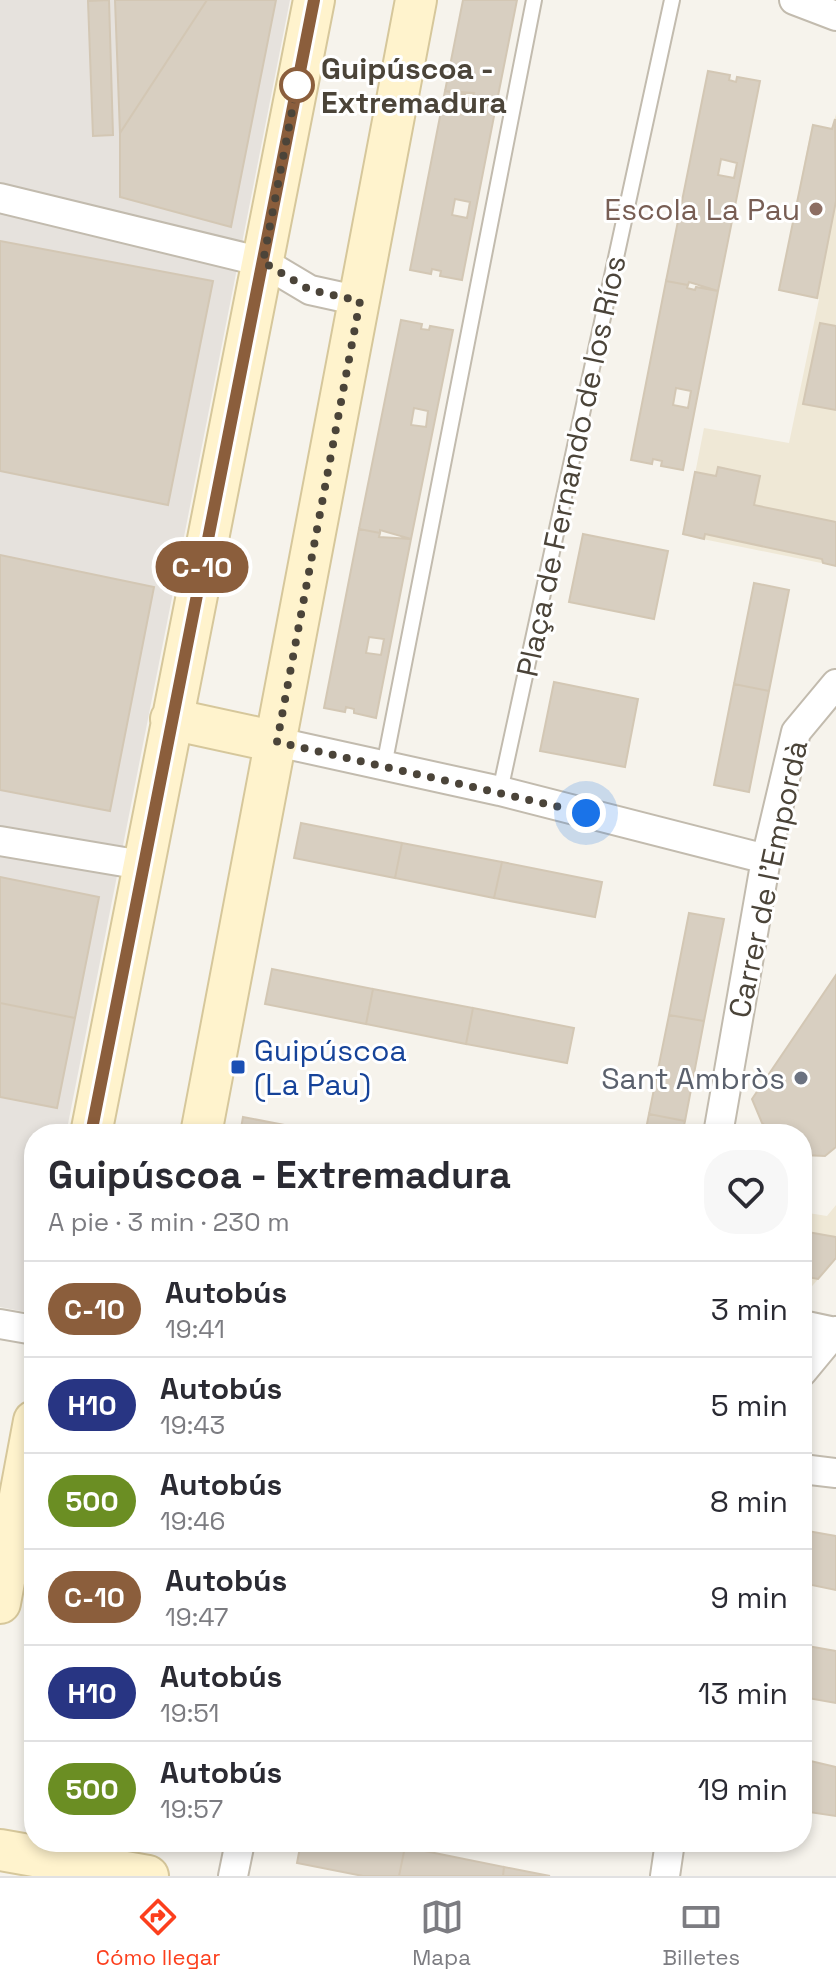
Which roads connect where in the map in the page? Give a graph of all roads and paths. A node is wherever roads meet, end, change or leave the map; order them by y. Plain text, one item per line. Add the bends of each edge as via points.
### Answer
1 (314, 0) edge
2 (416, 0) edge
3 (534, 0) edge
4 (672, 0) edge
5 (794, 0) edge
6 (836, 16) edge
7 (0, 198) edge
8 (263, 262) junction
9 (360, 301) junction
10 (836, 684) edge
11 (171, 719) junction
12 (277, 742) junction
13 (384, 766) junction
14 (500, 791) junction
15 (0, 841) edge
16 (766, 859) junction
17 (142, 865) junction
18 (93, 1124) edge
19 (203, 1124) edge
20 (720, 1124) edge
21 (0, 1324) edge
22 (812, 1327) edge
23 (24, 1328) edge
24 (836, 1332) edge
25 (812, 1360) edge
26 (812, 1470) edge
27 (836, 1473) edge
28 (24, 1475) edge
29 (0, 1603) edge
30 (0, 1850) edge
31 (238, 1852) edge
32 (663, 1852) edge
33 (57, 1859) edge
34 (148, 1876) edge
35 (233, 1876) edge
36 (665, 1876) edge

1 - 8 street
2 - 9 street
3 - 13 lane
4 - 14 lane, Plaça de Fernando de los Ríos
5 - 6 street
7 - 8 street
8 - 9 street via 310,290
8 - 11 street
9 - 12 street
10 - 16 street, Carrer de l'Empordà via 796,732
11 - 12 street
11 - 17 street
12 - 13 street
12 - 19 street
13 - 14 street
14 - 16 street
15 - 17 street
16 - 20 street, Carrer de l'Empordà
17 - 18 street
21 - 23 street
22 - 24 street
24 - 25 street
26 - 27 street
28 - 29 street
30 - 33 street
31 - 35 street
32 - 36 street
33 - 34 street

